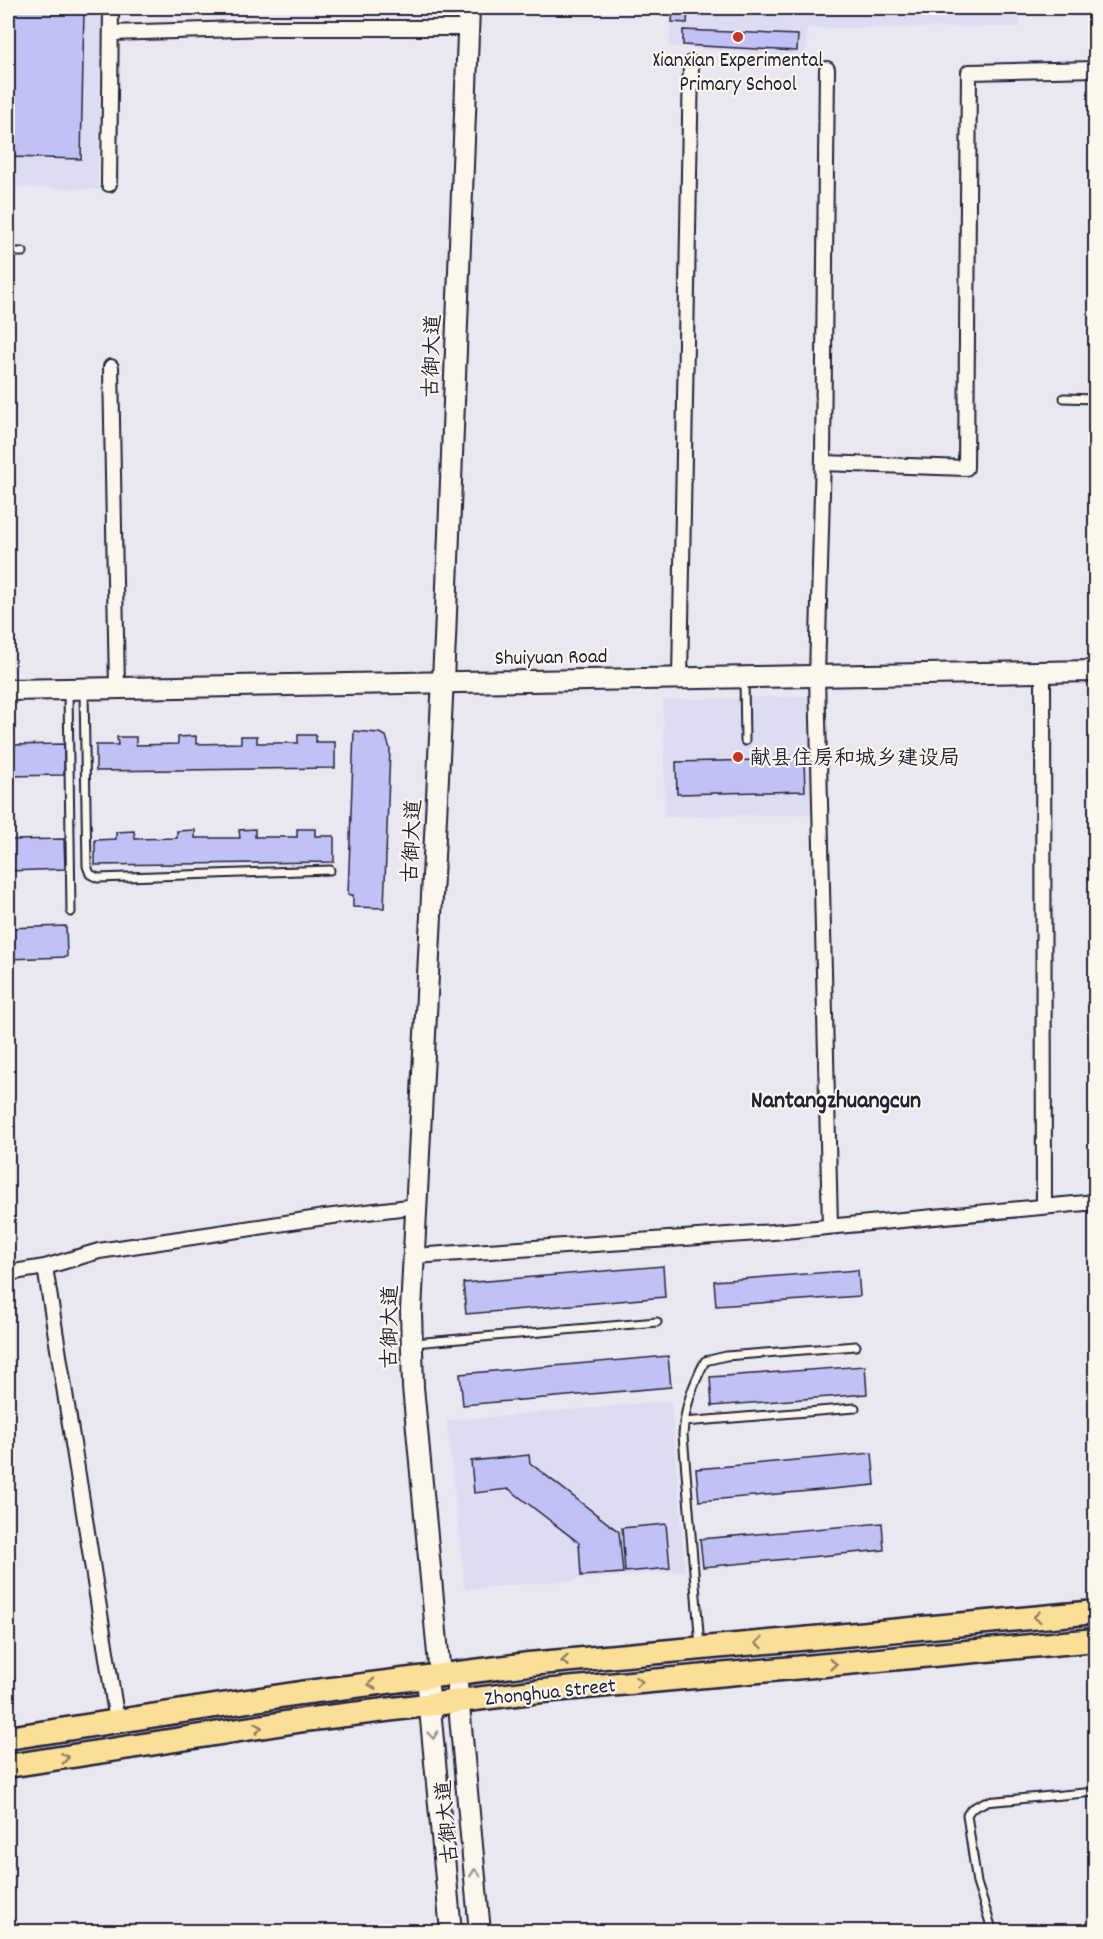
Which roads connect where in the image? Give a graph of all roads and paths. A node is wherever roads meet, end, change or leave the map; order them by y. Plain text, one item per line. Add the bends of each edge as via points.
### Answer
1 (111, 8) edge
2 (469, 8) edge
3 (468, 28) junction
4 (111, 33) junction
5 (691, 63) dead end
6 (826, 69) dead end
7 (1095, 69) edge
8 (109, 184) dead end
9 (8, 252) edge
10 (23, 252) dead end
11 (111, 368) dead end
12 (1064, 398) dead end
13 (1095, 399) edge
14 (823, 464) junction
15 (1095, 671) edge
16 (1043, 672) junction
17 (818, 675) junction
18 (744, 677) junction
19 (680, 678) junction
20 (443, 682) junction
21 (76, 688) junction
22 (117, 688) junction
23 (8, 690) edge
24 (745, 741) dead end
25 (330, 870) dead end
26 (71, 912) dead end
27 (1095, 1202) edge
28 (417, 1206) junction
29 (1044, 1206) junction
30 (830, 1226) junction
31 (414, 1256) junction
32 (45, 1267) junction
33 (8, 1273) edge
34 (657, 1322) dead end
35 (411, 1343) junction
36 (856, 1346) dead end
37 (855, 1408) dead end
38 (684, 1422) junction
39 (1095, 1612) edge
40 (1095, 1640) edge
41 (700, 1648) junction
42 (441, 1675) junction
43 (459, 1701) junction
44 (430, 1704) junction
45 (117, 1721) junction
46 (8, 1738) edge
47 (8, 1767) edge
48 (1095, 1791) edge
49 (451, 1932) edge
50 (480, 1932) edge
51 (993, 1932) edge

1 - 4 street
2 - 3 street, 古御大道
3 - 4 street
3 - 20 street, 古御大道
4 - 8 street
5 - 19 street
6 - 14 street
7 - 14 street via 969,72 966,468
9 - 10 lane
11 - 22 street
12 - 13 lane
14 - 17 street
15 - 16 street, Shuiyuan Road
16 - 17 street, Shuiyuan Road
16 - 29 street
17 - 18 street, Shuiyuan Road
17 - 30 street
18 - 19 street, Shuiyuan Road
18 - 24 lane
19 - 20 street, Shuiyuan Road
20 - 22 street, Shuiyuan Road
20 - 28 street, 古御大道
21 - 22 street, Shuiyuan Road
21 - 23 street, Shuiyuan Road
21 - 25 lane via 90,874 98,878
21 - 26 lane
27 - 29 street
28 - 31 street, 古御大道
28 - 32 street via 99,1251
29 - 30 street
30 - 31 street
31 - 35 street, 古御大道
32 - 33 street
32 - 45 street
34 - 35 lane
35 - 42 street, 古御大道 via 416,1436
36 - 38 lane via 705,1361 690,1392
37 - 38 lane
38 - 41 lane
39 -> 41 main road, Zhonghua Street
43 -> 40 main road, Zhonghua Street
41 -> 42 main road, Zhonghua Street
42 - 43 street, 古御大道
42 - 44 street, 古御大道
42 -> 45 main road, Zhonghua Street
43 - 44 main road, Zhonghua Street
50 -> 43 street, 古御大道
47 -> 44 main road, Zhonghua Street
44 -> 49 street, 古御大道
45 - 46 main road, Zhonghua Street
48 - 51 lane via 985,1802 971,1809 968,1815 977,1883

